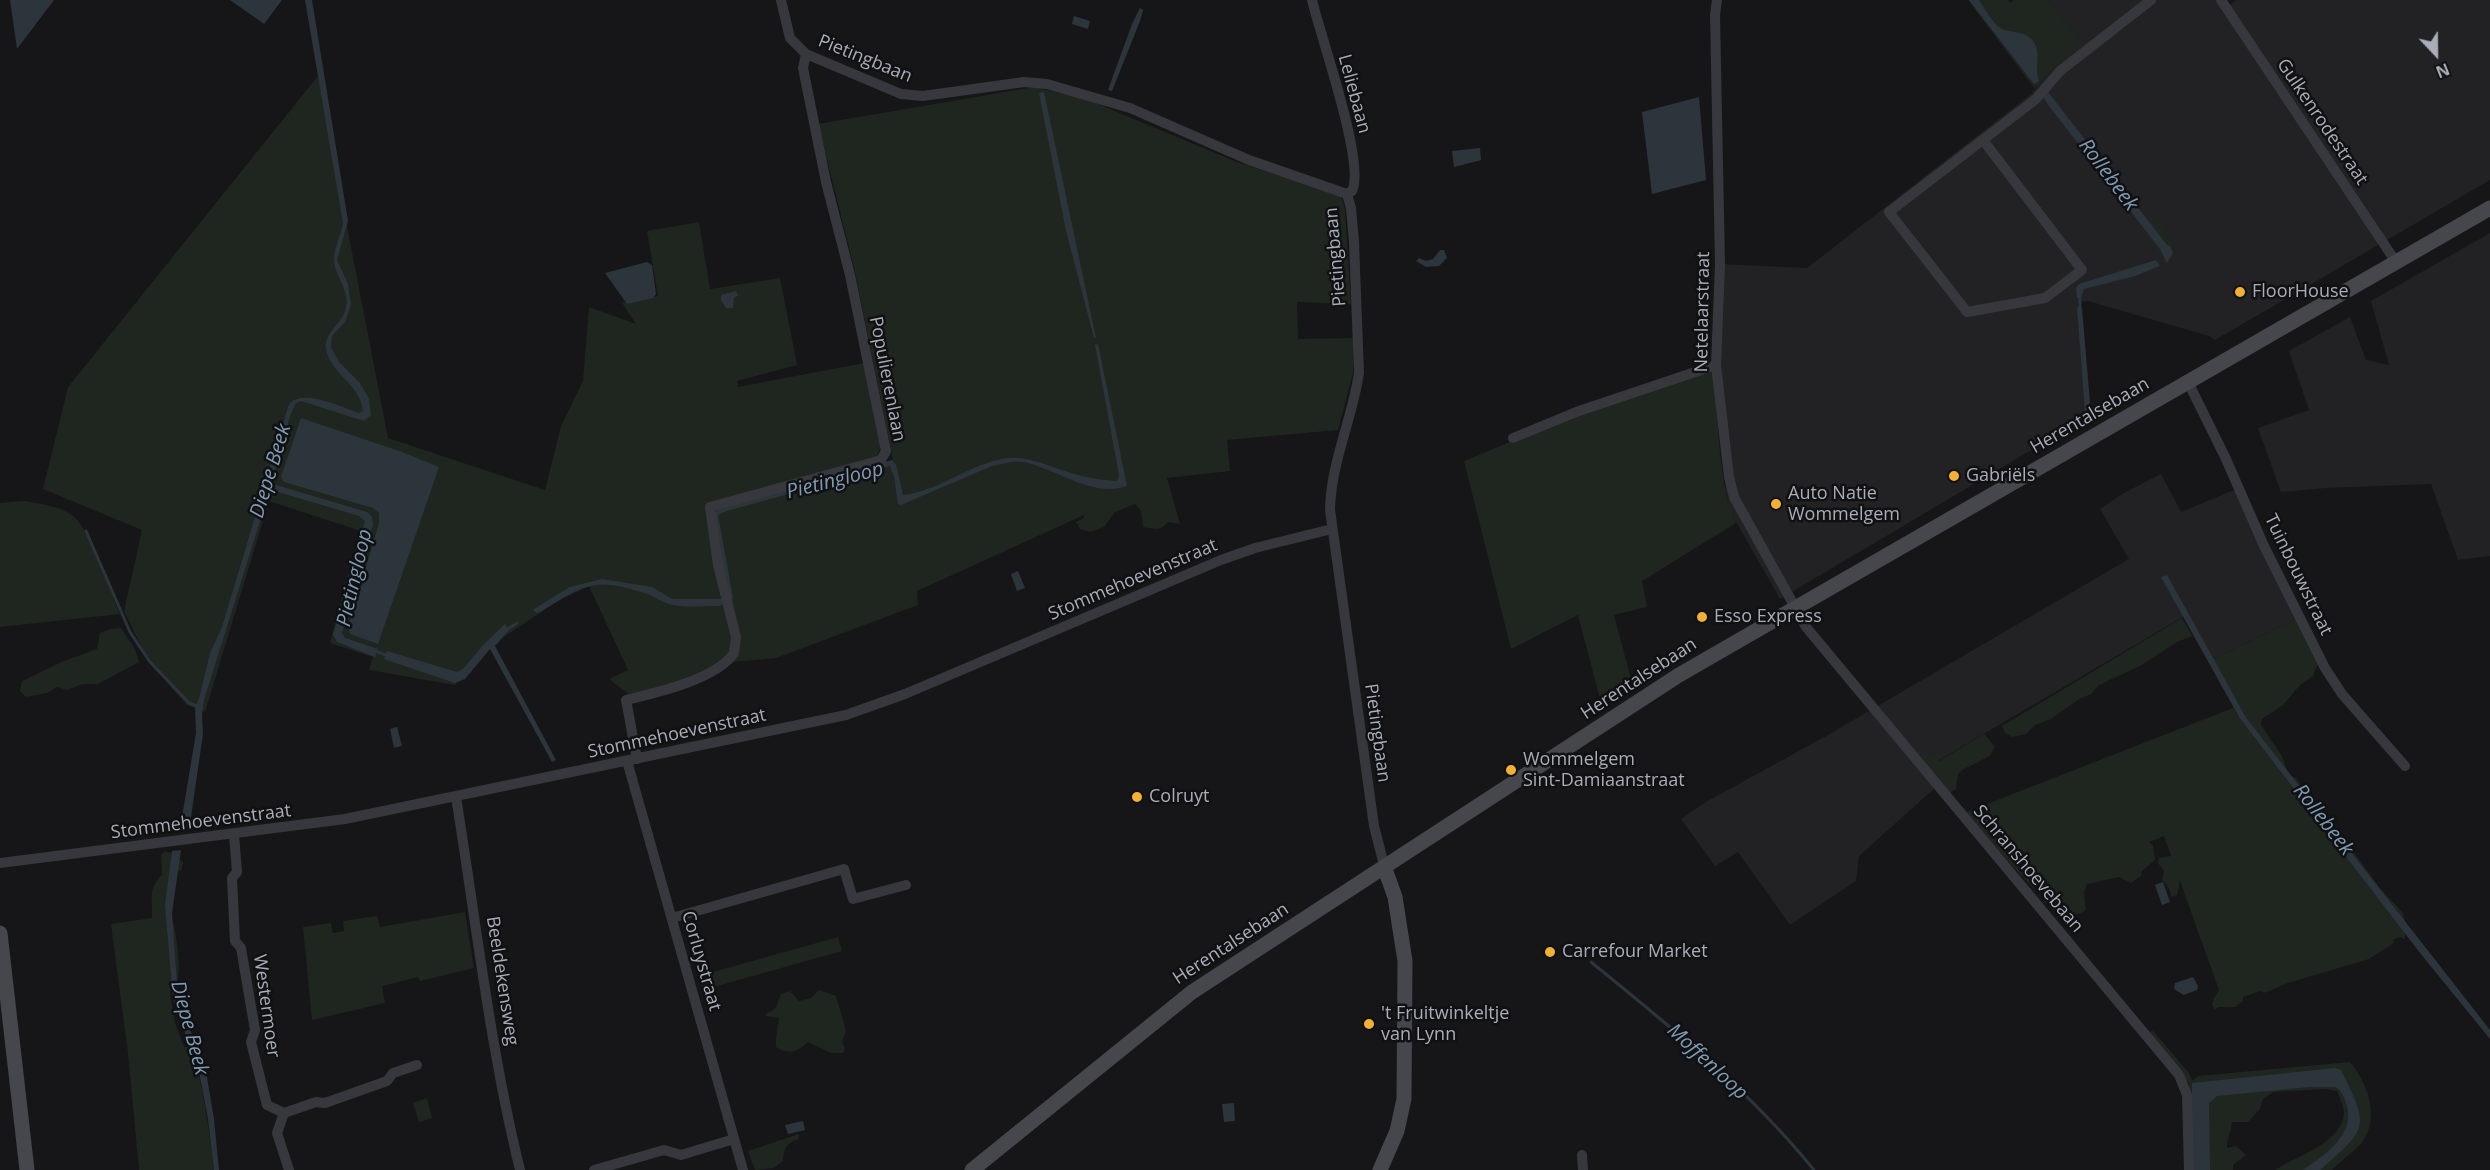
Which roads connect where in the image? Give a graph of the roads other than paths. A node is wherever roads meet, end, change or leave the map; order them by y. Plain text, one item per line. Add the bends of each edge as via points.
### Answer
1 (781, 0) edge
2 (1312, 0) edge
3 (1718, 0) edge
4 (2151, 0) edge
5 (2221, 0) edge
6 (806, 54) junction
7 (1983, 140) junction
8 (1347, 194) junction
9 (2490, 208) edge
10 (2396, 262) junction
11 (1716, 365) junction
12 (2188, 382) junction
13 (1513, 438) dead end
14 (1332, 529) junction
15 (1796, 607) junction
16 (632, 760) junction
17 (2405, 766) dead end
18 (456, 797) junction
19 (234, 835) junction
20 (0, 863) edge
21 (1385, 869) junction
22 (906, 885) dead end
23 (672, 918) junction
24 (0, 933) edge
25 (417, 1065) dead end
26 (284, 1113) junction
27 (734, 1139) junction
28 (1582, 1155) dead end
29 (27, 1170) edge
30 (289, 1170) edge
31 (520, 1170) edge
32 (594, 1170) edge
33 (743, 1170) edge
34 (972, 1170) edge
35 (1380, 1170) edge
36 (1583, 1170) edge
37 (2188, 1170) edge

1 - 6 street, Pietingbaan via 790,38
2 - 8 street, Leliebaan via 1352,145 1355,178 1352,191
3 - 11 street, Netelaarstraat via 1715,15 1720,264
4 - 7 street via 2060,71 2036,99
5 - 10 street, Gulkenrodestraat
6 - 8 street, Pietingbaan via 912,96 1024,82 1047,84 1130,108 1249,160
6 - 16 street, Populierenlaan via 803,68 826,182 850,275 886,450 881,460 710,507 718,565 736,637 735,653 730,660 681,685 626,700
7 - 7 street via 1889,212 1967,312 2045,298 2082,270
8 - 14 street, Pietingbaan via 1354,242 1359,373 1333,473
9 - 10 main road, Herentalsebaan
10 - 12 main road, Herentalsebaan
11 - 13 street via 1576,412
11 - 15 street, Netelaarstraat via 1734,497
12 - 15 main road, Herentalsebaan
12 - 17 street, Tuinbouwstraat via 2325,668 2342,694
14 - 16 street, Stommehoevenstraat via 1221,560 877,705 816,722
14 - 21 street, Pietingbaan via 1374,826
15 - 21 main road, Herentalsebaan via 1679,675
15 - 37 street, Schranshoevebaan via 1806,627 1872,708 2179,1075 2187,1095
16 - 18 street, Stommehoevenstraat
16 - 23 street, Corluystraat
18 - 19 street, Stommehoevenstraat
18 - 31 street, Beeldekensweg via 488,1007
19 - 20 street, Stommehoevenstraat
19 - 26 street, Westermoer via 235,941 241,948 255,1030 251,1042 267,1105
21 - 34 main road, Herentalsebaan via 1192,992
21 - 35 main road via 1395,898 1405,961 1404,1099 1397,1131
22 - 23 street via 853,899 844,869
23 - 27 street, Corluystraat
24 - 29 main road
25 - 26 street via 393,1073 387,1081
26 - 30 street via 277,1133
27 - 32 street via 681,1155 664,1150
27 - 33 street, Corluystraat
28 - 36 street

